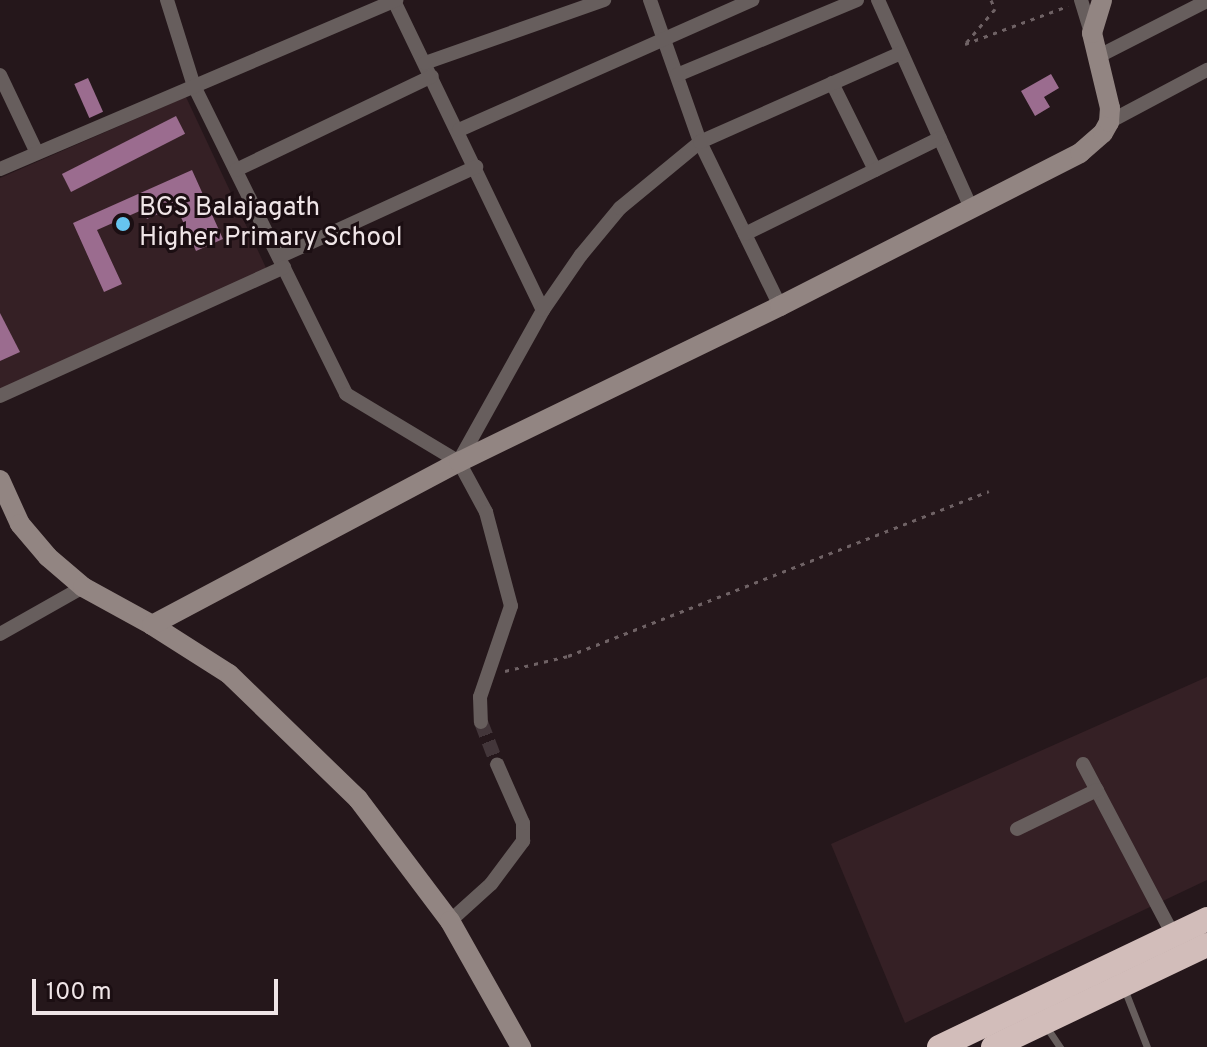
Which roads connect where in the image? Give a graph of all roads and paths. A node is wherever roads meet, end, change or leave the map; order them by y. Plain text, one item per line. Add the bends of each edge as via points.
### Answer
1 (167, 0) edge
2 (395, 0) edge
3 (604, 0) edge
4 (650, 0) edge
5 (753, 0) edge
6 (857, 0) edge
7 (878, 0) edge
8 (991, 0) edge
9 (1081, 0) edge
10 (1102, 0) edge
11 (1207, 1) edge
12 (1057, 10) dead end
13 (1092, 33) junction
14 (664, 38) junction
15 (901, 53) junction
16 (1097, 57) junction
17 (428, 70) junction
18 (1207, 70) edge
19 (0, 75) edge
20 (677, 75) junction
21 (832, 83) junction
22 (194, 86) junction
23 (1109, 122) junction
24 (459, 130) junction
25 (940, 138) junction
26 (700, 142) junction
27 (37, 153) junction
28 (476, 167) junction
29 (0, 169) edge
30 (236, 170) junction
31 (875, 170) junction
32 (971, 208) junction
33 (745, 234) junction
34 (281, 262) junction
35 (780, 306) junction
36 (543, 310) junction
37 (0, 396) edge
38 (459, 462) junction
39 (0, 480) edge
40 (989, 491) dead end
41 (83, 587) junction
42 (152, 625) junction
43 (0, 634) edge
44 (490, 668) junction
45 (481, 722) tunnel mouth
46 (497, 764) tunnel mouth
47 (1083, 764) dead end
48 (1097, 790) junction
49 (1017, 829) dead end
50 (1207, 919) edge
51 (450, 921) junction
52 (1173, 935) junction
53 (1207, 945) edge
54 (1123, 985) junction
55 (1039, 1012) junction
56 (1006, 1044) edge
57 (521, 1047) edge
58 (939, 1047) edge
59 (1060, 1047) edge
60 (1147, 1047) edge

1 - 22 street
2 - 17 street
2 - 22 street
3 - 17 street
4 - 14 street
5 - 14 street
6 - 20 street
7 - 15 street
8 - 12 path via 995,9 965,44
9 - 13 street
10 - 13 street
11 - 16 street
13 - 16 street
14 - 20 street
14 - 24 street
15 - 21 street
15 - 25 street
16 - 23 street
17 - 24 street
17 - 30 street
18 - 23 street
19 - 27 street
20 - 26 street
21 - 26 street
21 - 31 street
22 - 27 street
22 - 30 street
23 - 32 street via 1080,153
24 - 28 street
25 - 31 street
25 - 32 street
26 - 33 street
26 - 36 street via 620,208
27 - 29 street
28 - 34 street
28 - 36 street
30 - 34 street
31 - 33 street
32 - 35 street
33 - 35 street
34 - 37 street
34 - 38 street via 346,394
35 - 38 street
36 - 38 street
38 - 42 street
38 - 44 street via 486,512 511,606
39 - 41 street via 20,524
40 - 44 path via 568,656 508,671
41 - 42 street
41 - 43 street
42 - 51 street via 229,674 358,799
44 - 45 street via 480,697
46 - 51 street via 523,823 523,841 491,884
47 - 48 street
48 - 49 street
48 - 52 street
50 - 52 highway
51 - 57 street
52 - 55 highway
53 - 54 highway
54 - 55 highway
54 - 60 lane
55 - 56 highway
55 - 58 highway
55 - 59 lane

